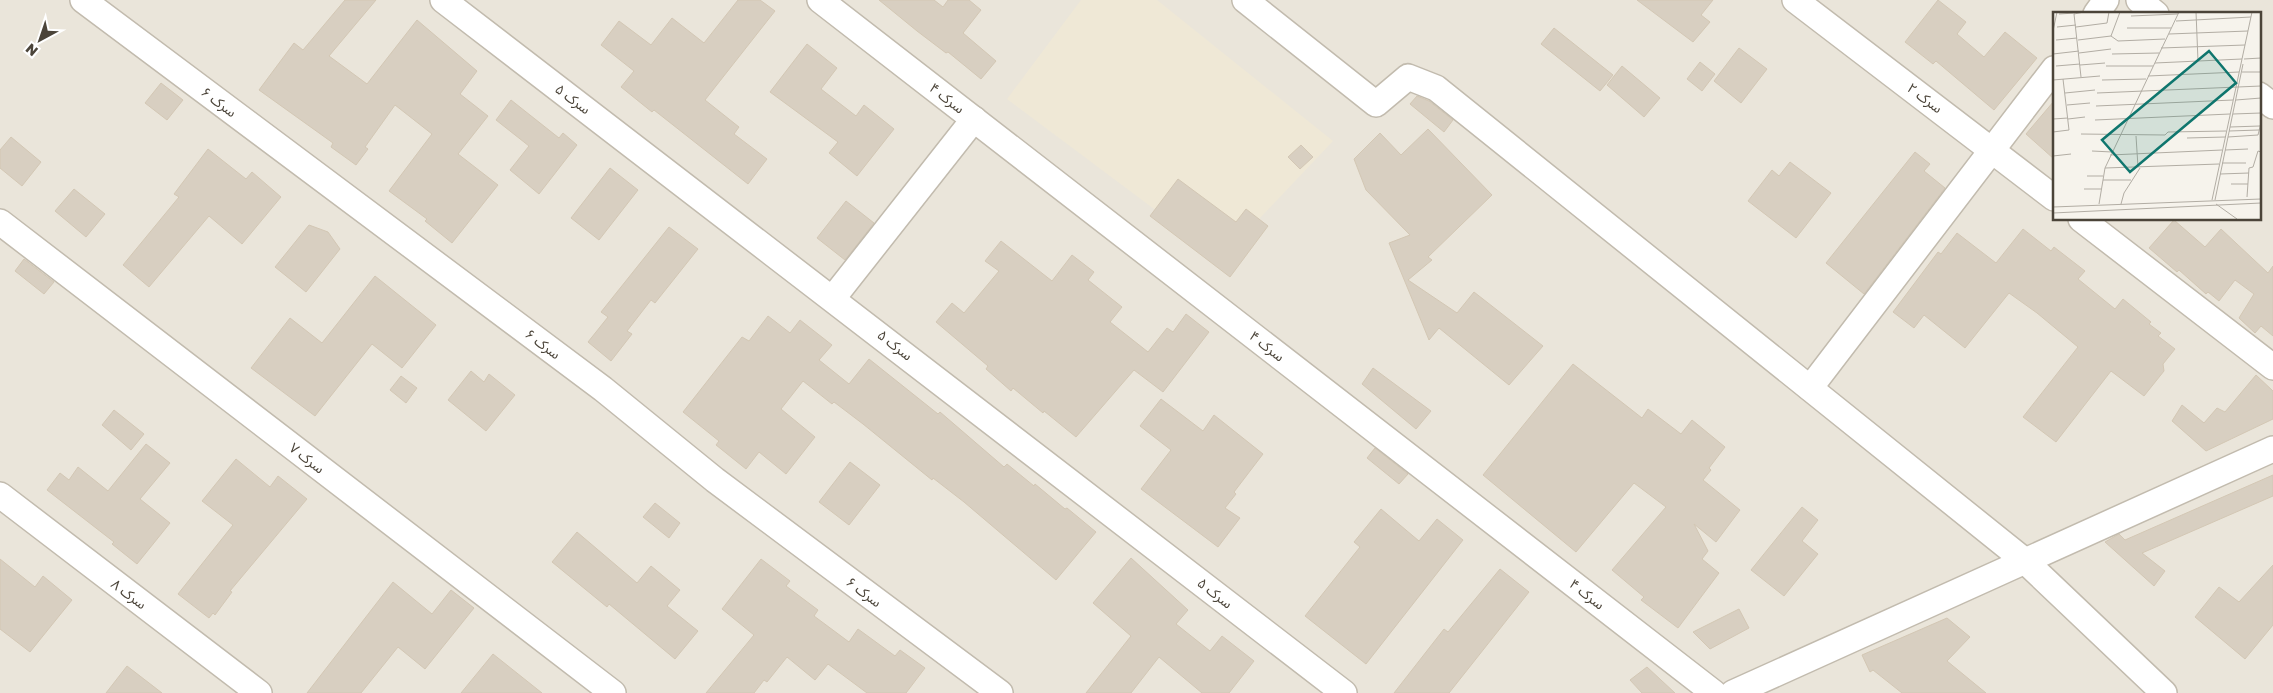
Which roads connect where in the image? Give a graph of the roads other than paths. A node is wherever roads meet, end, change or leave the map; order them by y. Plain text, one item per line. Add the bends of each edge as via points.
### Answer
1 (83, 0) edge
2 (443, 0) edge
3 (820, 0) edge
4 (1245, 0) edge
5 (1795, 0) edge
6 (2106, 0) edge
7 (2139, 0) edge
8 (2097, 12) edge
9 (2154, 12) edge
10 (2053, 70) edge
11 (2260, 96) edge
12 (2273, 106) edge
13 (974, 120) junction
14 (1993, 150) junction
15 (2053, 197) edge
16 (2082, 220) edge
17 (0, 222) edge
18 (833, 298) junction
19 (2273, 367) edge
20 (1810, 388) junction
21 (2273, 450) edge
22 (0, 495) edge
23 (2025, 561) junction
24 (247, 690) edge
25 (613, 693) edge
26 (1000, 693) edge
27 (1344, 693) edge
28 (1714, 693) edge
29 (1733, 693) edge
30 (2164, 693) edge

1 - 26 street, سرک ۶ via 603,389 715,480
2 - 18 street, سرک ۵
3 - 13 street, سرک ۴
4 - 20 street via 1376,104 1408,77 1436,88
5 - 14 street, سرک ۲
6 - 8 street
7 - 9 street
10 - 14 street
11 - 12 street
13 - 18 street
13 - 28 street, سرک ۴
14 - 15 street, سرک ۲
14 - 20 street
16 - 19 street
17 - 25 street, سرک ۷
18 - 27 street, سرک ۵
20 - 23 street
21 - 23 street
22 - 24 street, سرک ۸
23 - 29 street
23 - 30 street

